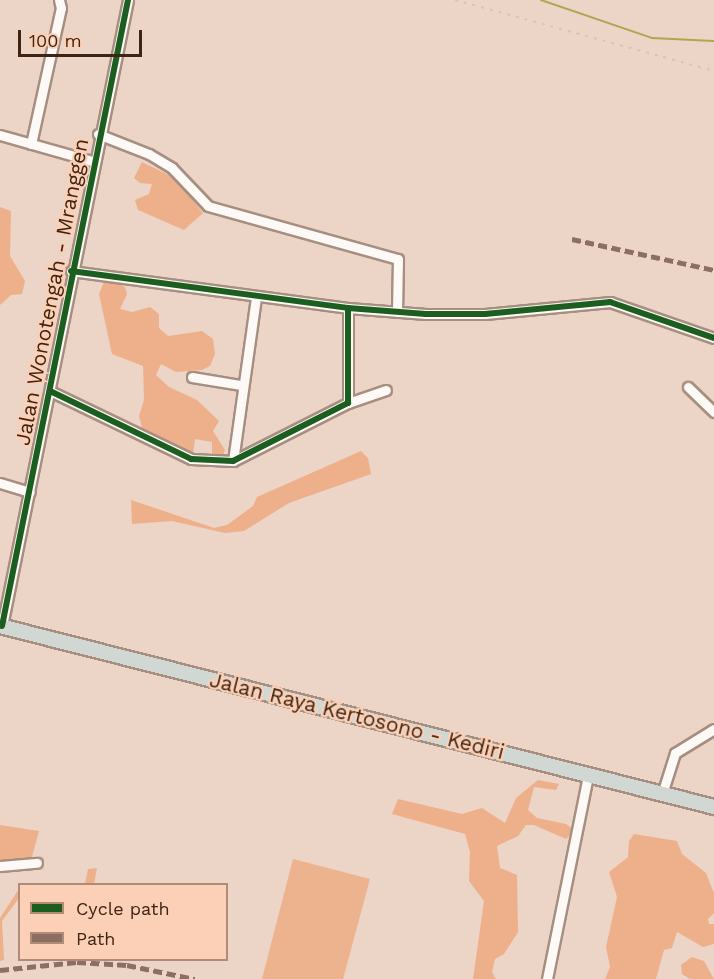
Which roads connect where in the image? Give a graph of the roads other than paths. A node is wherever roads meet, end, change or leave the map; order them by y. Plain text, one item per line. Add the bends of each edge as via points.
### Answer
1 (59, 0) edge
2 (128, 0) edge
3 (98, 134) junction
4 (0, 135) edge
5 (31, 144) junction
6 (92, 161) junction
7 (71, 271) junction
8 (256, 297) junction
9 (348, 308) junction
10 (397, 312) junction
11 (714, 338) edge
12 (192, 377) dead end
13 (241, 385) junction
14 (688, 387) dead end
15 (386, 390) dead end
16 (50, 391) junction
17 (348, 403) junction
18 (714, 412) edge
19 (233, 461) junction
20 (0, 483) edge
21 (30, 492) junction
22 (1, 626) edge
23 (714, 729) edge
24 (588, 776) junction
25 (662, 794) junction
26 (714, 807) edge
27 (37, 863) dead end
28 (0, 866) edge
29 (547, 979) edge

1 - 5 street via 61,8
2 - 3 street, Jalan Wonotengah - Mranggen
3 - 6 street, Jalan Wonotengah - Mranggen
3 - 10 street via 149,154 172,168 208,206 398,259
4 - 5 street
5 - 6 street
6 - 7 street, Jalan Wonotengah - Mranggen
7 - 8 street
7 - 16 street, Jalan Wonotengah - Mranggen
8 - 9 street
8 - 13 street
9 - 10 street
9 - 17 street
10 - 11 street via 485,314 610,302
12 - 13 street
13 - 19 street
14 - 18 street
15 - 17 street
16 - 19 street via 191,459
16 - 21 street, Jalan Wonotengah - Mranggen
17 - 19 street
20 - 21 street
21 - 22 street, Jalan Wonotengah - Mranggen
22 - 24 highway, Jalan Raya Kertosono - Kediri
23 - 25 street via 675,753
24 - 25 highway, Jalan Raya Kertosono - Kediri
24 - 29 street
25 - 26 highway, Jalan Raya Kertosono - Kediri
27 - 28 street

